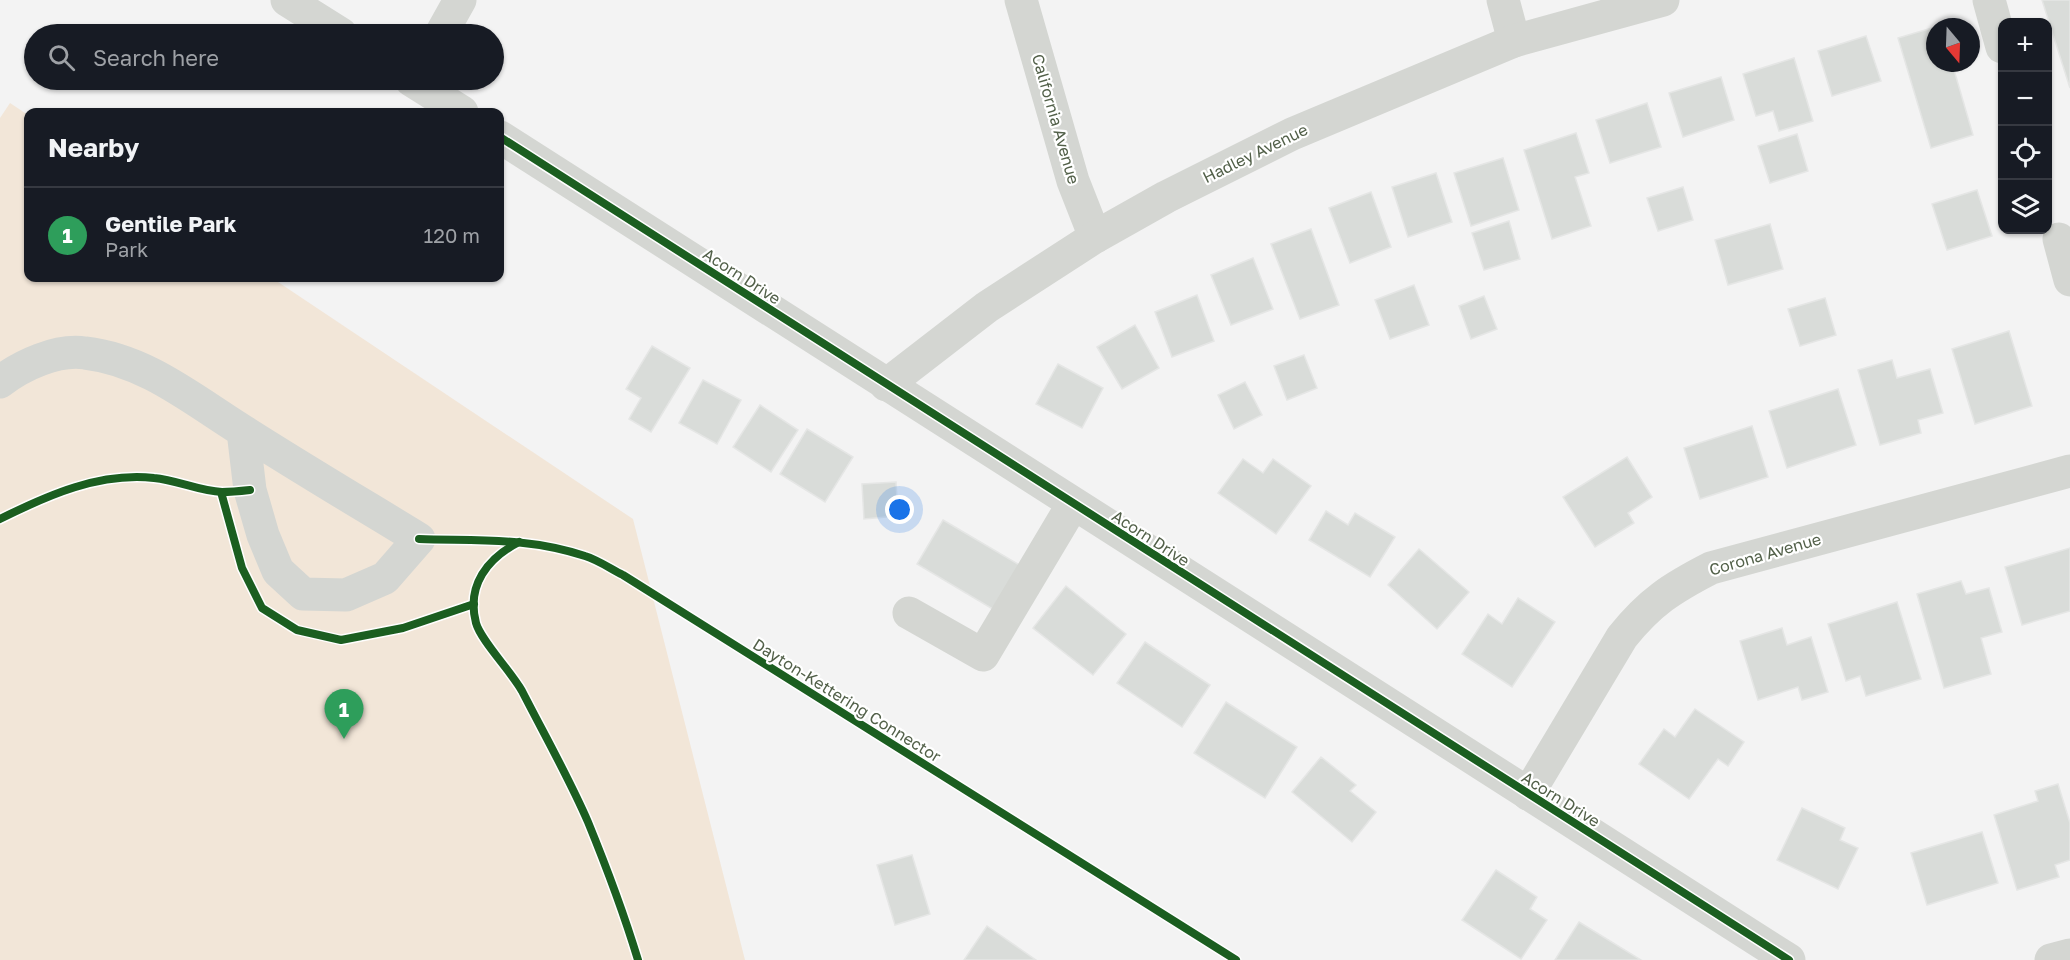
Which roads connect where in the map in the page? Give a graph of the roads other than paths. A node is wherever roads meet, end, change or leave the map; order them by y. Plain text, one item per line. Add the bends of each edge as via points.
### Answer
1 (287, 0) edge
2 (460, 0) edge
3 (1022, 0) edge
4 (1503, 0) edge
5 (1663, 0) edge
6 (1989, 0) edge
7 (324, 24) edge
8 (447, 24) edge
9 (1998, 33) edge
10 (1514, 41) junction
11 (427, 90) edge
12 (456, 108) edge
13 (504, 139) edge
14 (1095, 237) junction
15 (2059, 239) dead end
16 (2070, 280) edge
17 (0, 382) edge
18 (886, 385) junction
19 (243, 431) junction
20 (2070, 471) edge
21 (1073, 504) junction
22 (909, 613) dead end
23 (1528, 794) junction
24 (2070, 955) edge
25 (1789, 960) edge
26 (2051, 960) edge

1 - 7 street
2 - 8 street
3 - 14 street, California Avenue via 1073,181
4 - 10 street
5 - 10 street, Hadley Avenue
6 - 9 street
10 - 14 street, Hadley Avenue via 1292,134
11 - 12 street
13 - 18 street, Acorn Drive
14 - 18 street, Hadley Avenue via 987,307
15 - 16 street
17 - 19 street via 40,360 83,352 154,373
18 - 21 street, Acorn Drive
19 - 19 street via 272,449 419,539 385,578 346,595 303,594 278,571 263,535 250,490
20 - 23 street, Corona Avenue via 1711,567 1675,586 1641,614 1622,637
21 - 22 street via 983,655
21 - 23 street, Acorn Drive
23 - 25 street, Acorn Drive
24 - 26 street

